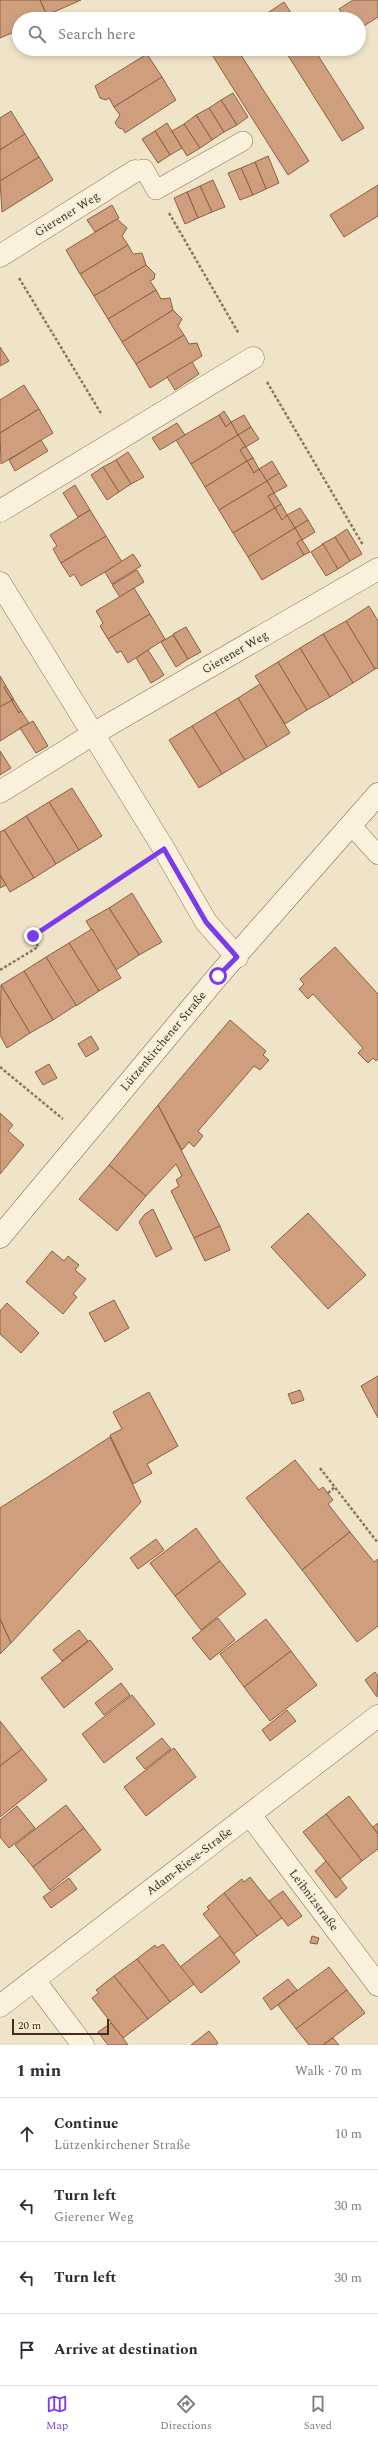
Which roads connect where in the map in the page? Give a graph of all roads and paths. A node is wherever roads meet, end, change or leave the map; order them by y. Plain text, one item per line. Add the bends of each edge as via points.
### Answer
1 (243, 141) dead end
2 (135, 171) joint
3 (1, 255) edge
4 (253, 358) dead end
5 (118, 441) junction
6 (0, 511) edge
7 (378, 569) edge
8 (0, 583) edge
9 (93, 734) junction
10 (0, 792) edge
11 (378, 794) edge
12 (350, 824) junction
13 (164, 849) junction
14 (378, 855) edge
15 (237, 957) junction
16 (0, 970) edge
17 (0, 1067) edge
18 (83, 1136) junction
19 (0, 1237) edge
20 (320, 1468) dead end
21 (336, 1488) junction
22 (328, 1493) dead end
23 (378, 1543) edge
24 (378, 1716) edge
25 (250, 1815) junction
26 (34, 1980) junction
27 (378, 1985) edge
28 (0, 2006) edge
29 (83, 2045) edge

1 - 2 lane via 156,190 144,169
2 - 3 street, Gierener Weg
3 - 5 path
4 - 5 street
5 - 6 street
7 - 9 street, Gierener Weg
8 - 9 street
9 - 10 street, Gierener Weg
9 - 13 street
11 - 12 street, Lützenkirchener Straße
12 - 14 lane
12 - 15 street, Lützenkirchener Straße
13 - 15 street via 206,922
13 - 16 path via 33,936 38,947
15 - 18 street, Lützenkirchener Straße via 218,976
17 - 18 path
18 - 19 street, Lützenkirchener Straße
20 - 21 path
21 - 22 path
21 - 23 path
24 - 25 street, Adam-Riese-Straße
25 - 26 street, Adam-Riese-Straße
25 - 27 street, Leibnizstraße
26 - 28 street, Adam-Riese-Straße
26 - 29 street

